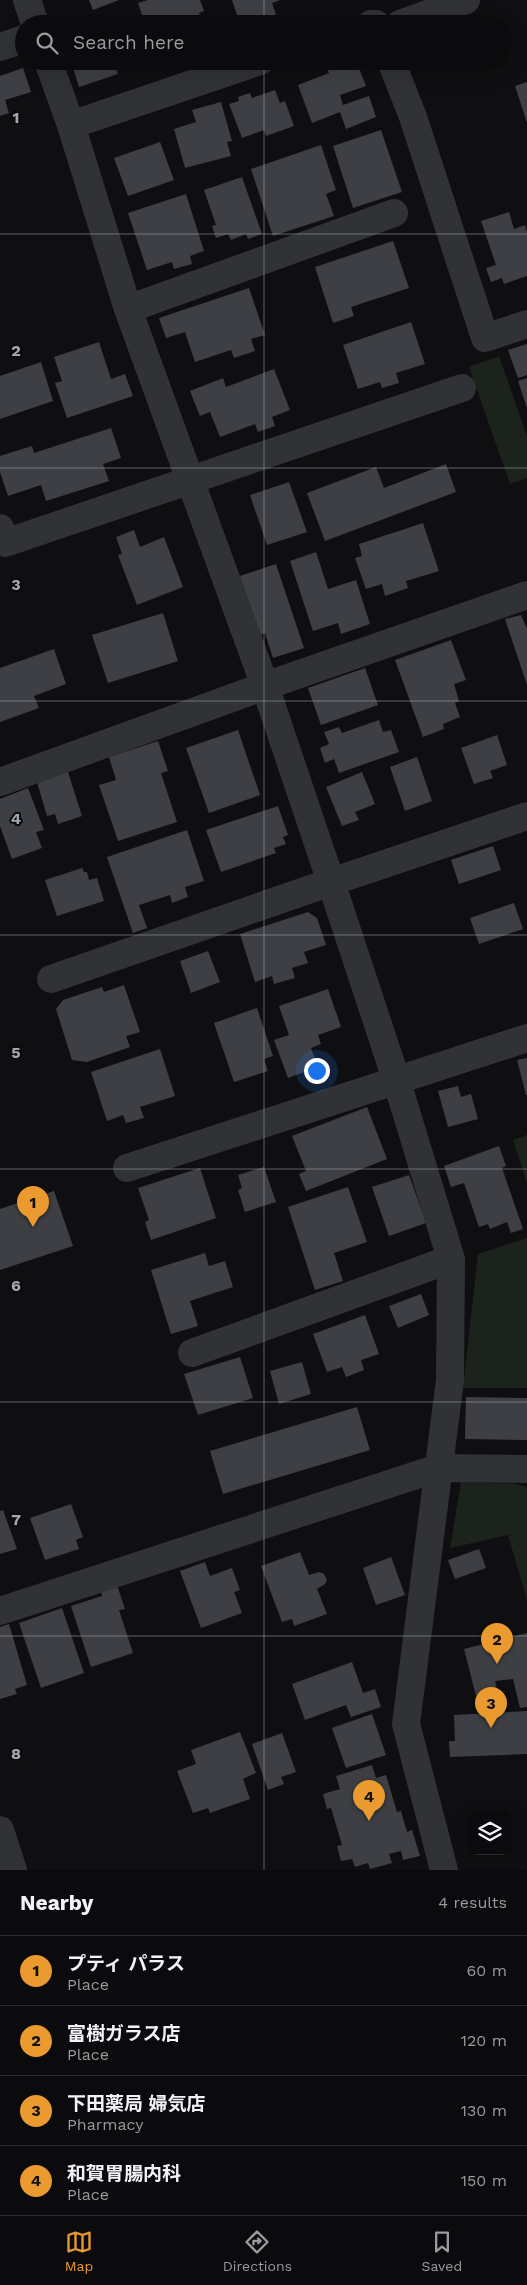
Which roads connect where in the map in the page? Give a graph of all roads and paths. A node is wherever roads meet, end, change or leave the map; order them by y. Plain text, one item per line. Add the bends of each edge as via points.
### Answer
1 (27, 0) edge
2 (466, 0) edge
3 (32, 15) edge
4 (425, 15) edge
5 (15, 42) edge
6 (0, 47) edge
7 (51, 70) edge
8 (233, 70) edge
9 (395, 70) edge
10 (71, 125) junction
11 (394, 213) dead end
12 (128, 309) junction
13 (527, 324) edge
14 (462, 388) dead end
15 (191, 479) junction
16 (0, 528) edge
17 (527, 595) edge
18 (265, 686) junction
19 (0, 782) edge
20 (527, 816) edge
21 (331, 882) junction
22 (51, 979) dead end
23 (527, 1038) edge
24 (397, 1082) junction
25 (127, 1168) dead end
26 (451, 1259) junction
27 (192, 1353) dead end
28 (438, 1468) junction
29 (527, 1469) edge
30 (0, 1611) edge
31 (0, 1830) edge
32 (13, 1870) edge
33 (444, 1870) edge

1 - 3 street
2 - 4 street
5 - 6 street
7 - 10 street
8 - 10 street
9 - 13 street via 485,338
10 - 12 street
11 - 12 street
12 - 15 street
14 - 15 street
15 - 16 street via 5,542
15 - 18 street
17 - 18 street
18 - 19 street
18 - 21 street
20 - 21 street
21 - 22 street
21 - 24 street
23 - 24 street
24 - 25 street
24 - 26 street
26 - 27 street
26 - 28 street via 450,1380
28 - 29 street
28 - 30 street
28 - 33 street via 406,1724
31 - 32 street

